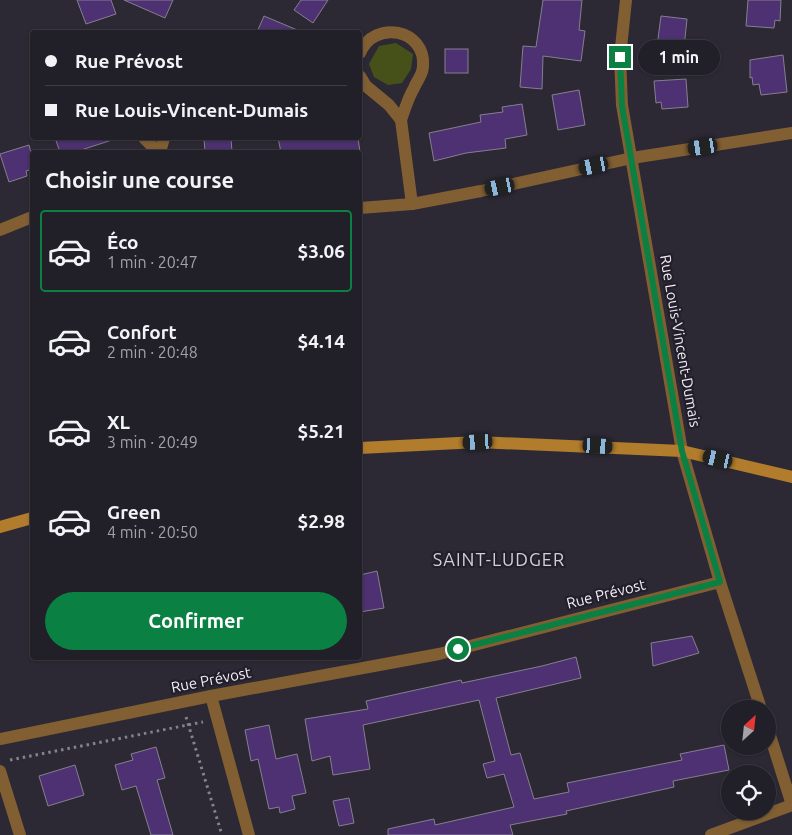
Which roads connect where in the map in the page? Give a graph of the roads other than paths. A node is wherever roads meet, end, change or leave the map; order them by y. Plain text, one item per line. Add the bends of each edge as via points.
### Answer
1 (626, 0) edge
2 (362, 50) edge
3 (362, 79) edge
4 (401, 120) junction
5 (792, 132) edge
6 (146, 140) edge
7 (157, 150) edge
8 (632, 158) junction
9 (412, 204) junction
10 (362, 208) edge
11 (30, 218) edge
12 (0, 230) edge
13 (362, 448) edge
14 (682, 451) junction
15 (792, 476) edge
16 (30, 519) edge
17 (0, 527) edge
18 (720, 582) junction
19 (211, 696) junction
20 (758, 700) edge
21 (0, 739) edge
22 (776, 754) edge
23 (0, 770) edge
24 (792, 805) edge
25 (20, 835) edge
26 (249, 835) edge
27 (711, 835) edge

1 - 8 street, Rue Louis-Vincent-Dumais via 620,57 622,106
2 - 4 street via 369,38 390,31 400,32 418,46 423,67
3 - 4 street
4 - 9 street
5 - 8 street
6 - 7 street
8 - 9 street
8 - 14 street, Rue Louis-Vincent-Dumais
9 - 10 street
11 - 12 street
13 - 14 street via 478,442
14 - 15 street
14 - 18 street, Rue Louis-Vincent-Dumais
16 - 17 street
18 - 19 street, Rue Prévost via 439,654
18 - 20 street, Rue Louis-Vincent-Dumais
19 - 21 street, Rue Prévost
19 - 26 street
22 - 24 street
23 - 25 street
24 - 27 street

